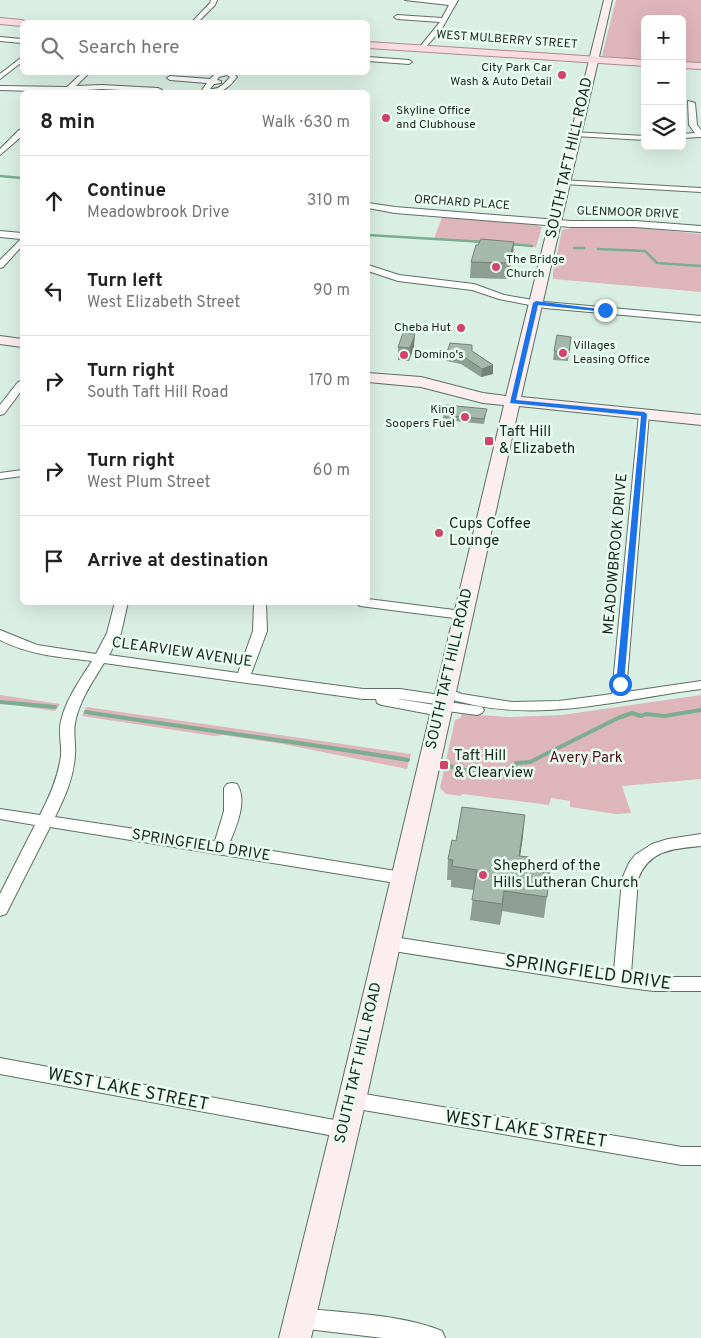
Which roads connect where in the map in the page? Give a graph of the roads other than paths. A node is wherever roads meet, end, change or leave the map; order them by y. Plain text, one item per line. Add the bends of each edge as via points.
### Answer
1 (214, 0) edge
2 (408, 0) edge
3 (608, 0) edge
4 (454, 1) edge
5 (397, 17) dead end
6 (196, 20) edge
7 (444, 20) junction
8 (0, 21) edge
9 (20, 23) edge
10 (0, 39) edge
11 (20, 41) edge
12 (370, 45) edge
13 (422, 48) junction
14 (370, 59) edge
15 (20, 60) edge
16 (593, 60) junction
17 (410, 62) dead end
18 (0, 63) edge
19 (641, 63) edge
20 (16, 64) junction
21 (686, 65) edge
22 (701, 66) edge
23 (84, 75) edge
24 (172, 75) edge
25 (219, 75) edge
26 (233, 75) edge
27 (0, 77) edge
28 (212, 82) junction
29 (0, 88) edge
30 (41, 90) edge
31 (68, 90) edge
32 (76, 90) edge
33 (143, 90) edge
34 (158, 90) edge
35 (206, 90) edge
36 (222, 90) edge
37 (691, 103) dead end
38 (697, 116) edge
39 (20, 133) edge
40 (575, 134) junction
41 (701, 135) edge
42 (686, 136) edge
43 (641, 138) edge
44 (4, 145) edge
45 (20, 146) edge
46 (0, 153) edge
47 (564, 182) junction
48 (701, 190) edge
49 (370, 206) edge
50 (555, 223) junction
51 (701, 229) edge
52 (0, 234) edge
53 (20, 236) edge
54 (20, 243) edge
55 (0, 265) edge
56 (370, 269) edge
57 (536, 303) junction
58 (701, 319) edge
59 (0, 340) edge
60 (20, 343) edge
61 (370, 377) edge
62 (20, 387) edge
63 (513, 401) junction
64 (0, 412) edge
65 (644, 414) junction
66 (701, 420) edge
67 (20, 473) edge
68 (0, 476) edge
69 (370, 603) edge
70 (121, 605) edge
71 (260, 605) edge
72 (462, 615) junction
73 (0, 634) edge
74 (101, 658) junction
75 (243, 678) junction
76 (701, 685) edge
77 (619, 696) junction
78 (443, 702) junction
79 (232, 788) dead end
80 (0, 814) edge
81 (45, 822) junction
82 (701, 840) edge
83 (220, 848) junction
84 (402, 878) junction
85 (0, 910) edge
86 (386, 943) junction
87 (622, 980) junction
88 (701, 984) edge
89 (0, 1066) edge
90 (352, 1100) junction
91 (345, 1130) junction
92 (701, 1156) edge
93 (297, 1328) edge
94 (434, 1338) edge

1 - 6 street
2 - 4 street
3 - 16 main road, SOUTH TAFT HILL ROAD
4 - 7 street
5 - 7 street
7 - 13 street
8 - 9 main road
10 - 11 street
12 - 13 main road, WEST MULBERRY STREET
13 - 16 main road, WEST MULBERRY STREET
14 - 17 street
15 - 20 street
16 - 19 main road, WEST MULBERRY STREET
16 - 40 main road, SOUTH TAFT HILL ROAD
18 - 20 street
20 - 27 street
21 - 22 main road
23 - 31 street
24 - 28 street
24 - 34 street
25 - 28 street
26 - 36 street
28 - 35 street
29 - 30 street
32 - 33 street via 102,87
37 - 38 street
38 - 41 street via 693,124
39 - 44 street
40 - 43 street
40 - 47 main road, SOUTH TAFT HILL ROAD
41 - 42 street
44 - 45 street
44 - 46 street
47 - 48 street
47 - 50 main road, SOUTH TAFT HILL ROAD
49 - 50 street, ORCHARD PLACE
50 - 51 street, GLENMOOR DRIVE
50 - 57 main road, SOUTH TAFT HILL ROAD
52 - 53 street
54 - 55 street
56 - 57 street via 398,278 474,287 502,297
57 - 58 street
57 - 63 main road, SOUTH TAFT HILL ROAD
59 - 60 main road
61 - 63 main road via 421,382 473,396
62 - 64 street
63 - 65 main road
63 - 72 main road, SOUTH TAFT HILL ROAD
65 - 66 main road
65 - 77 street, MEADOWBROOK DRIVE
67 - 68 street
69 - 72 street
70 - 74 street via 115,630
71 - 75 street via 260,631
72 - 78 main road, SOUTH TAFT HILL ROAD
73 - 74 street, CLEARVIEW AVENUE via 31,648
74 - 75 street, CLEARVIEW AVENUE
74 - 81 street via 68,720 65,773
75 - 78 street, CLEARVIEW AVENUE via 362,694 395,704
76 - 77 street, CLEARVIEW AVENUE
77 - 78 street, CLEARVIEW AVENUE via 586,702 510,707 501,711
78 - 84 main road, SOUTH TAFT HILL ROAD
79 - 83 street via 234,812
80 - 81 street, SPRINGFIELD DRIVE
81 - 83 street, SPRINGFIELD DRIVE
81 - 85 street
82 - 87 street via 655,848 639,859 633,868
83 - 84 street, SPRINGFIELD DRIVE
84 - 86 main road, SOUTH TAFT HILL ROAD
86 - 87 street, SPRINGFIELD DRIVE
86 - 90 main road, SOUTH TAFT HILL ROAD
87 - 88 street, SPRINGFIELD DRIVE via 668,985
89 - 91 street, WEST LAKE STREET
90 - 91 main road, SOUTH TAFT HILL ROAD
90 - 92 street, WEST LAKE STREET via 672,1154
91 - 93 main road, SOUTH TAFT HILL ROAD
93 - 94 street via 387,1328

